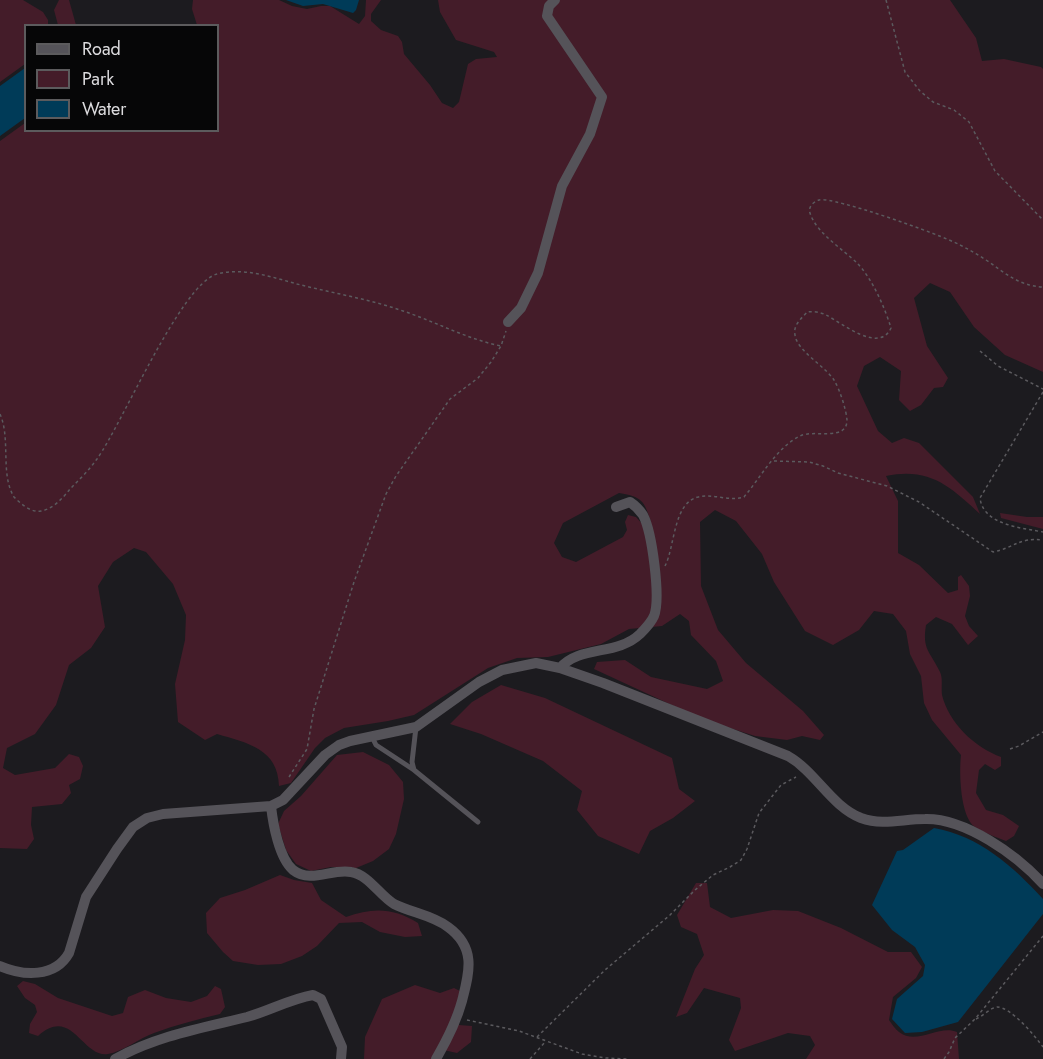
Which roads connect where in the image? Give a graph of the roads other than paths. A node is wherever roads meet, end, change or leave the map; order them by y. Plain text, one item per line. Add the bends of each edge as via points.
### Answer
1 (555, 0) edge
2 (508, 322) road end
3 (616, 507) dead end
4 (560, 668) junction
5 (416, 727) junction
6 (372, 737) junction
7 (414, 770) junction
8 (271, 807) junction
9 (478, 822) dead end
10 (1043, 884) edge
11 (0, 966) edge
12 (115, 1059) edge
13 (341, 1059) edge
14 (436, 1059) edge

1 - 2 street via 547,16 602,97 590,134 562,186 538,273 521,308
3 - 4 street via 630,502 644,517 656,583 655,615 637,637 621,646 584,653
4 - 5 street via 536,663 502,670
4 - 10 street via 788,756 858,816 874,822 926,819 961,827 1010,855
5 - 6 street
5 - 7 lane
6 - 7 lane via 376,745
6 - 8 street via 339,745 284,800
7 - 9 lane
8 - 11 street via 147,818 134,827 117,849 86,897 65,962 24,975
8 - 14 street via 284,858 294,870 315,876 352,872 395,904 436,919 462,942 470,968 452,1033
12 - 13 street via 198,1027 248,1017 313,995 321,999 342,1047

